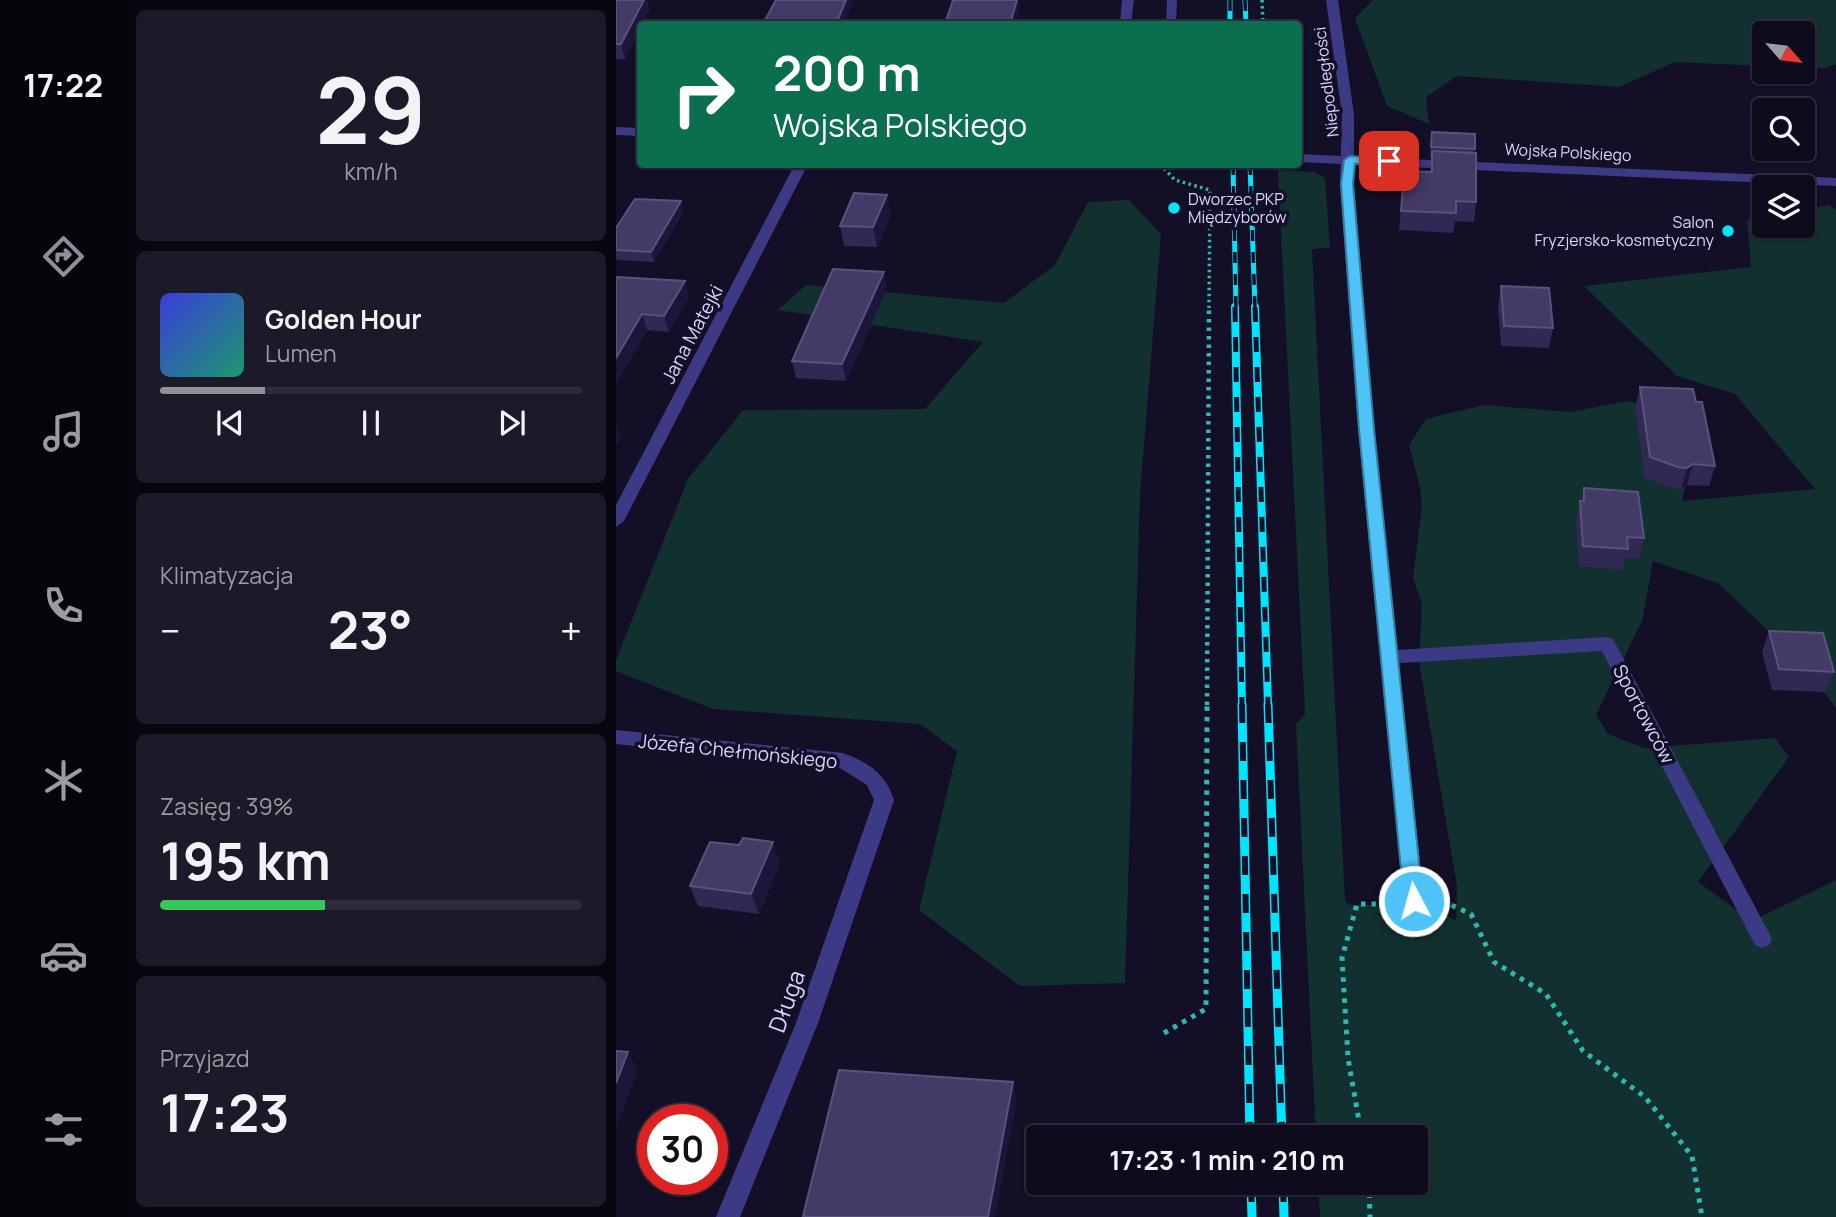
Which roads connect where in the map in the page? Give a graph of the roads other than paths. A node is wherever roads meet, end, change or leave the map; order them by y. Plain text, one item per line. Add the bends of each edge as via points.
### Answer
1 (1128, 0) edge
2 (1172, 0) edge
3 (1332, 0) edge
4 (1126, 21) edge
5 (1171, 21) edge
6 (616, 131) edge
7 (637, 132) edge
8 (1302, 158) edge
9 (1350, 160) junction
10 (800, 168) edge
11 (1836, 182) edge
12 (616, 522) edge
13 (1390, 657) junction
14 (616, 737) edge
15 (884, 800) joint
16 (1414, 901) road end
17 (1762, 939) dead end
18 (727, 1217) edge

1 - 4 street
2 - 5 lane
3 - 9 street, Niepodległości
6 - 7 street
8 - 9 street, Wojska Polskiego
9 - 11 street, Wojska Polskiego
9 - 13 street via 1347,184 1364,402
10 - 12 street, Jana Matejki
13 - 16 street
13 - 17 street, Sportowców via 1606,644
14 - 15 street, Józefa Chełmońskiego via 844,761 871,775 880,784
15 - 18 street, Długa via 807,1023

